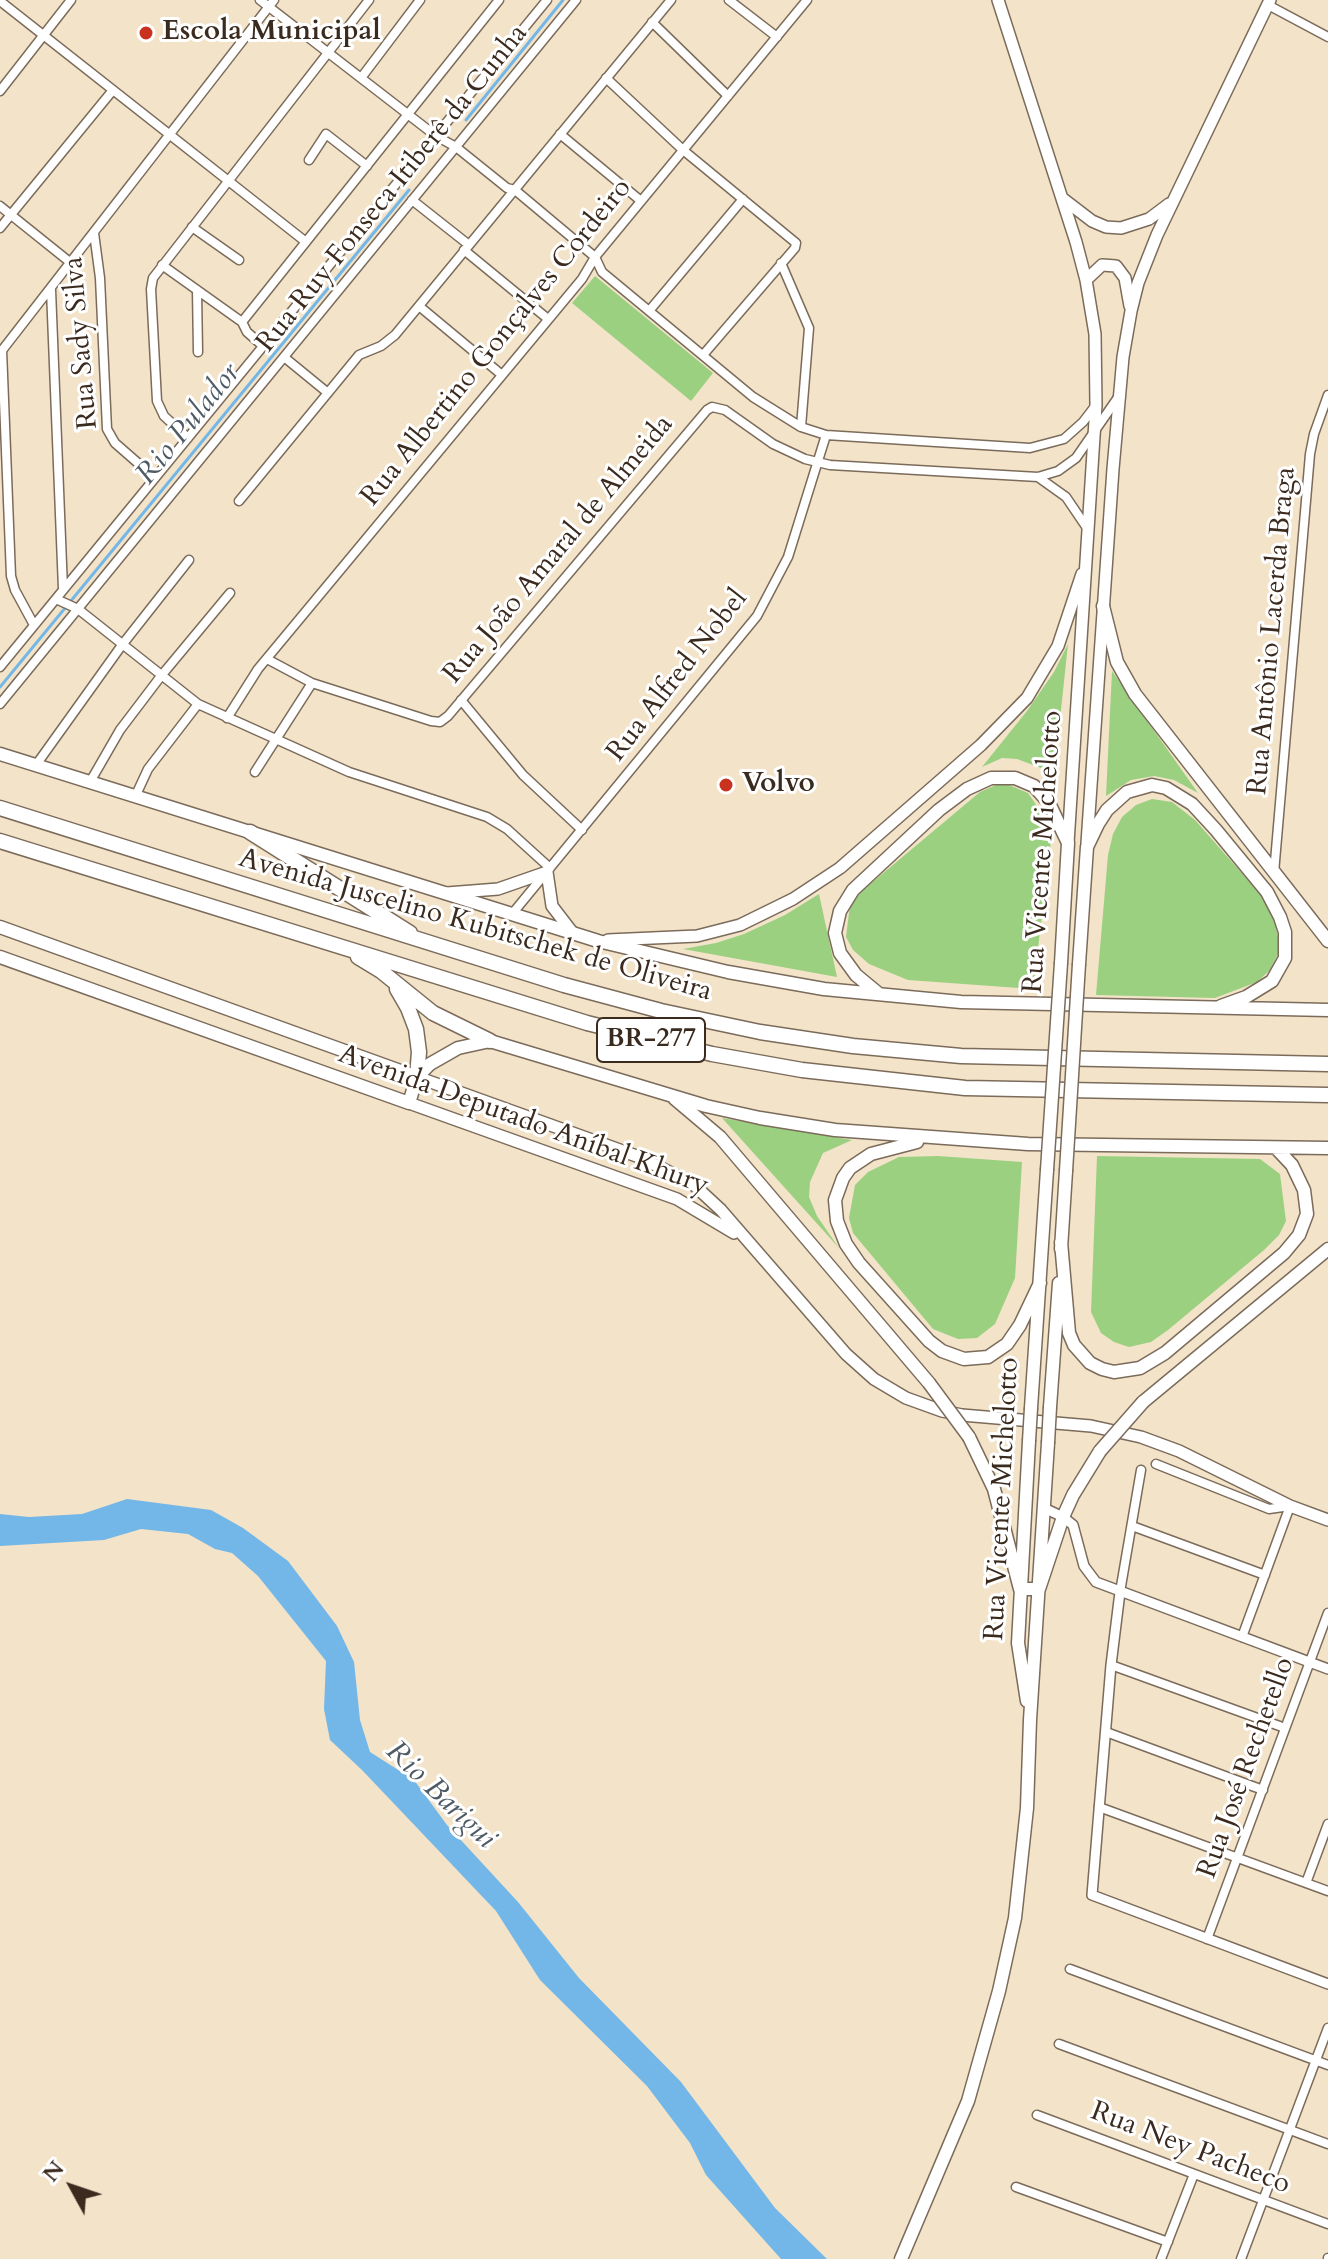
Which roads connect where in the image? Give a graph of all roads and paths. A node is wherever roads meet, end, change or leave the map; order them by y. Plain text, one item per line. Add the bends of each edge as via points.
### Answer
1 (71, 0) edge
2 (260, 0) edge
3 (369, 0) edge
4 (420, 0) edge
5 (499, 0) edge
6 (531, 0) edge
7 (576, 0) edge
8 (671, 0) edge
9 (807, 0) edge
10 (998, 0) edge
11 (0, 1) edge
12 (732, 1) edge
13 (1269, 2) edge
14 (271, 3) edge
15 (544, 4) edge
16 (652, 22) junction
17 (43, 35) junction
18 (777, 37) junction
19 (1328, 37) edge
20 (328, 52) junction
21 (361, 78) junction
22 (606, 78) junction
23 (113, 90) junction
24 (0, 91) edge
25 (728, 96) junction
26 (409, 115) junction
27 (560, 134) junction
28 (170, 135) junction
29 (436, 136) junction
30 (456, 147) junction
31 (683, 150) junction
32 (309, 160) dead end
33 (367, 166) junction
34 (228, 180) junction
35 (515, 190) junction
36 (1062, 198) junction
37 (743, 199) junction
38 (412, 200) junction
39 (641, 201) junction
40 (1172, 201) junction
41 (0, 206) edge
42 (11, 215) junction
43 (192, 227) junction
44 (0, 228) edge
45 (94, 233) junction
46 (306, 242) junction
47 (467, 248) junction
48 (595, 257) junction
49 (239, 260) dead end
50 (71, 263) junction
51 (781, 263) junction
52 (162, 265) junction
53 (1086, 280) junction
54 (51, 290) junction
55 (197, 290) junction
56 (419, 306) junction
57 (649, 311) junction
58 (1131, 311) junction
59 (548, 319) junction
60 (242, 322) junction
61 (263, 346) junction
62 (1, 352) edge
63 (198, 352) dead end
64 (703, 355) junction
65 (284, 357) junction
66 (502, 375) junction
67 (328, 393) junction
68 (1120, 394) junction
69 (1328, 395) edge
70 (1096, 405) junction
71 (801, 427) junction
72 (826, 435) junction
73 (1094, 435) junction
74 (188, 438) junction
75 (818, 463) junction
76 (1038, 477) junction
77 (155, 478) junction
78 (239, 501) dead end
79 (1089, 532) junction
80 (1087, 554) junction
81 (189, 560) dead end
82 (63, 590) junction
83 (230, 593) dead end
84 (56, 599) junction
85 (1103, 606) junction
86 (78, 609) junction
87 (34, 625) junction
88 (122, 645) junction
89 (267, 659) junction
90 (0, 667) edge
91 (161, 676) junction
92 (312, 683) junction
93 (461, 700) junction
94 (0, 704) edge
95 (198, 704) junction
96 (227, 718) junction
97 (275, 740) junction
98 (0, 754) edge
99 (36, 765) junction
100 (255, 772) dead end
101 (90, 782) junction
102 (135, 797) junction
103 (0, 808) edge
104 (582, 830) junction
105 (250, 832) junction
106 (0, 841) edge
107 (1068, 843) junction
108 (1087, 847) junction
109 (549, 870) junction
110 (1274, 874) junction
111 (444, 893) junction
112 (512, 914) junction
113 (0, 927) edge
114 (572, 932) junction
115 (598, 941) junction
116 (1328, 941) edge
117 (427, 943) junction
118 (340, 946) junction
119 (0, 957) edge
120 (381, 971) junction
121 (882, 996) junction
122 (1214, 1009) junction
123 (1328, 1010) edge
124 (490, 1041) junction
125 (1328, 1064) edge
126 (417, 1077) junction
127 (669, 1094) junction
128 (1328, 1095) edge
129 (409, 1103) junction
130 (933, 1139) junction
131 (1276, 1148) junction
132 (1310, 1148) junction
133 (1328, 1148) edge
134 (1295, 1169) junction
135 (1061, 1242) junction
136 (748, 1243) junction
137 (1328, 1249) edge
138 (1040, 1283) junction
139 (1156, 1464) dead end
140 (1141, 1470) dead end
141 (1290, 1506) junction
142 (1044, 1508) junction
143 (1063, 1517) junction
144 (1328, 1520) edge
145 (1132, 1526) junction
146 (1265, 1575) junction
147 (1020, 1589) junction
148 (1039, 1589) junction
149 (1120, 1592) junction
150 (1328, 1613) edge
151 (1242, 1637) junction
152 (1310, 1662) junction
153 (1111, 1665) junction
154 (1328, 1669) edge
155 (1030, 1720) junction
156 (1285, 1728) junction
157 (1106, 1732) junction
158 (1263, 1790) junction
159 (1099, 1807) junction
160 (1328, 1824) edge
161 (1237, 1858) junction
162 (1306, 1883) junction
163 (1328, 1891) edge
164 (1207, 1939) junction
165 (1070, 1969) dead end
166 (1328, 1984) edge
167 (1328, 2028) edge
168 (1059, 2044) dead end
169 (1316, 2061) junction
170 (1328, 2065) edge
171 (1037, 2115) dead end
172 (1289, 2130) junction
173 (1328, 2144) edge
174 (1194, 2174) junction
175 (1016, 2187) dead end
176 (1263, 2200) junction
177 (1328, 2224) edge
178 (1168, 2242) junction
179 (901, 2259) edge
180 (1161, 2259) edge
181 (1241, 2259) edge

1 - 17 street
2 - 14 street
3 - 20 street
4 - 21 street
5 - 26 street
6 - 15 street
7 - 30 street, Rua Ruy Fonseca Itiberê da Cunha
8 - 16 street
9 - 18 street, Rua Albertino Gonçalves Cordeiro
10 - 36 main road, Rua Vicente Michelotto
11 - 17 street
12 - 18 street
13 - 19 street
13 - 40 main road
14 - 20 street
14 - 28 street
15 - 29 street, Rua Ruy Fonseca Itiberê da Cunha
16 - 22 street
16 - 25 street
17 - 23 street
17 - 24 street
18 - 25 street, Rua Albertino Gonçalves Cordeiro
20 - 21 street
20 - 34 street
21 - 26 street
22 - 27 street
22 - 31 street
23 - 28 street
23 - 42 street
25 - 31 street, Rua Albertino Gonçalves Cordeiro
26 - 29 street
26 - 33 street
27 - 35 street
27 - 39 street
28 - 34 street
28 - 45 street
29 - 30 street
29 - 61 street, Rua Ruy Fonseca Itiberê da Cunha
30 - 35 street
30 - 38 street, Rua Ruy Fonseca Itiberê da Cunha
31 - 37 street
31 - 39 street, Rua Albertino Gonçalves Cordeiro
32 - 33 street via 326,134
33 - 46 street
34 - 43 street
34 - 46 street
35 - 47 street
35 - 48 street
36 - 40 main road via 1092,221 1121,228 1149,219
36 - 53 main road, Rua Vicente Michelotto
37 - 51 street via 796,244
37 - 57 street
38 - 47 street
38 - 65 street, Rua Ruy Fonseca Itiberê da Cunha
39 - 48 street, Rua Albertino Gonçalves Cordeiro
40 - 58 main road
41 - 42 street
42 - 44 street
42 - 50 street
43 - 49 street
43 - 52 street
45 - 50 street
45 - 77 street, Rua Sady Silva via 107,429 115,443
46 - 60 street
47 - 56 street
47 - 59 street
48 - 57 street via 602,272
48 - 59 street, Rua Albertino Gonçalves Cordeiro
50 - 54 street
51 - 64 street
51 - 71 street via 809,328
52 - 55 street
52 - 74 street via 151,289 157,401 164,416
53 - 58 main road via 1098,267 1116,266 1125,278
53 - 70 main road, Rua Vicente Michelotto via 1097,360
54 - 62 street
54 - 82 street
55 - 60 street
55 - 63 street
56 - 66 street
56 - 67 street via 391,339 362,353
57 - 64 street
58 - 68 main road, Rua Vicente Michelotto
59 - 66 street, Rua Albertino Gonçalves Cordeiro
60 - 61 street
61 - 74 street, Rua Ruy Fonseca Itiberê da Cunha
62 - 87 street via 11,576
64 - 71 street via 765,406
65 - 67 street
65 - 86 street, Rua Ruy Fonseca Itiberê da Cunha
66 - 89 street, Rua Albertino Gonçalves Cordeiro
67 - 78 street
68 - 73 street
68 - 85 main road, Rua Vicente Michelotto
69 - 110 street, Rua Antônio Lacerda Braga via 1308,473
70 - 72 street via 1074,432 1041,447
70 - 73 main road, Rua Vicente Michelotto
71 - 72 street
72 - 75 street, Rua Alfred Nobel
73 - 76 street via 1067,466
73 - 79 main road, Rua Vicente Michelotto
74 - 77 street, Rua Ruy Fonseca Itiberê da Cunha
75 - 76 street
75 - 93 street, Rua João Amaral de Almeida via 773,444 725,410 712,407
75 - 104 street, Rua Alfred Nobel via 788,557 757,616
76 - 79 street via 1066,497
77 - 82 street, Rua Ruy Fonseca Itiberê da Cunha
79 - 80 main road, Rua Vicente Michelotto
80 - 107 main road, Rua Vicente Michelotto
80 - 115 main road via 1058,646 1027,698 840,868 764,914 714,933
81 - 88 street
82 - 84 street, Rua Ruy Fonseca Itiberê da Cunha
83 - 91 street
84 - 86 street
84 - 87 street, Rua Ruy Fonseca Itiberê da Cunha
85 - 108 main road, Rua Vicente Michelotto
85 - 110 main road via 1125,678
86 - 88 street
86 - 94 street, Rua Ruy Fonseca Itiberê da Cunha
87 - 90 street, Rua Ruy Fonseca Itiberê da Cunha
88 - 91 street
88 - 99 street
89 - 92 street
89 - 96 street, Rua Albertino Gonçalves Cordeiro
91 - 95 street
91 - 101 street via 113,740
92 - 93 street, Rua João Amaral de Almeida via 431,721 440,722
92 - 97 street
93 - 104 street via 523,775
95 - 96 street
95 - 102 street via 148,769
96 - 97 street
97 - 100 street
97 - 109 street via 349,772 487,817
98 - 99 main road
99 - 101 main road
101 - 102 main road
102 - 105 main road
103 - 117 highway, Avenida Juscelino Kubitschek de Oliveira / BR-277
104 - 109 street, Rua Alfred Nobel
105 - 111 main road
105 - 117 highway
106 - 118 highway, Avenida Juscelino Kubitschek de Oliveira / BR-277
107 - 121 main road via 1049,803 1025,781 991,778 954,798 867,875 840,911 835,933 840,953
107 - 138 main road, Rua Vicente Michelotto, bridge
108 - 122 main road via 1117,799 1139,787 1166,788 1205,817 1267,892 1285,932 1285,958 1262,989
108 - 135 main road, Rua Vicente Michelotto, bridge
109 - 111 main road via 498,889
109 - 112 street, Rua Alfred Nobel
109 - 114 main road via 552,906
110 - 116 main road
111 - 112 main road
112 - 114 main road
113 - 126 main road, Avenida Deputado Aníbal Khury
114 - 115 main road
115 - 121 main road via 728,972
117 - 125 highway, Avenida Juscelino Kubitschek de Oliveira / BR-277 via 661,1011 853,1046 1017,1059
118 - 120 highway
118 - 128 highway, Avenida Juscelino Kubitschek de Oliveira / BR-277 via 618,1032 802,1070 965,1088
119 - 129 main road, Avenida Deputado Aníbal Khury
120 - 124 highway via 433,1013
120 - 126 highway via 396,988 416,1029
121 - 122 main road
122 - 123 main road
124 - 126 main road via 443,1055
124 - 127 main road
126 - 129 main road
126 - 136 main road, Avenida Deputado Aníbal Khury via 674,1172 709,1198
127 - 130 main road via 772,1120
127 - 147 main road, bridge via 720,1137 969,1437 994,1489
129 - 136 main road, Avenida Deputado Aníbal Khury via 677,1199
130 - 131 main road
130 - 138 main road via 871,1154 850,1168 837,1189 835,1210 852,1254 929,1341 964,1359 988,1357 1007,1344
131 - 132 main road
131 - 134 main road
132 - 133 main road
132 - 134 main road
134 - 135 main road via 1307,1214 1293,1244 1165,1353 1140,1368 1102,1369 1074,1345
135 - 142 main road, Rua Vicente Michelotto, bridge
136 - 141 main road via 846,1354 906,1398 962,1415 1091,1426 1141,1437
137 - 143 main road, bridge via 1143,1402 1100,1451
138 - 147 main road, Rua Vicente Michelotto, bridge
139 - 141 street via 1269,1509
140 - 145 street
141 - 144 main road
141 - 146 street
142 - 143 street
142 - 148 main road, Rua Vicente Michelotto
143 - 148 main road
143 - 149 street via 1075,1530 1086,1572
145 - 146 street
145 - 149 street
146 - 151 street
147 - 148 main road
147 - 155 main road, Rua Vicente Michelotto via 1019,1653
148 - 155 main road, Rua Vicente Michelotto
149 - 151 street
149 - 153 street
150 - 152 street, Rua José Rechetello
151 - 152 street
152 - 154 street
152 - 156 street, Rua José Rechetello
153 - 156 street
153 - 157 street
155 - 179 main road, Rua Vicente Michelotto via 1024,1848 1007,1957 968,2101
156 - 158 street, Rua José Rechetello
157 - 158 street
157 - 159 street
158 - 161 street, Rua José Rechetello
159 - 161 street
159 - 164 street via 1092,1895
160 - 162 street
161 - 162 street
161 - 164 street, Rua José Rechetello
162 - 163 street
164 - 166 street
165 - 169 street
167 - 169 street
168 - 172 street
169 - 170 street
169 - 172 street
171 - 174 street, Rua Ney Pacheco
172 - 173 street
172 - 176 street
174 - 176 street, Rua Ney Pacheco
174 - 178 street
175 - 178 street
176 - 177 street, Rua Ney Pacheco
176 - 181 street
178 - 180 street

